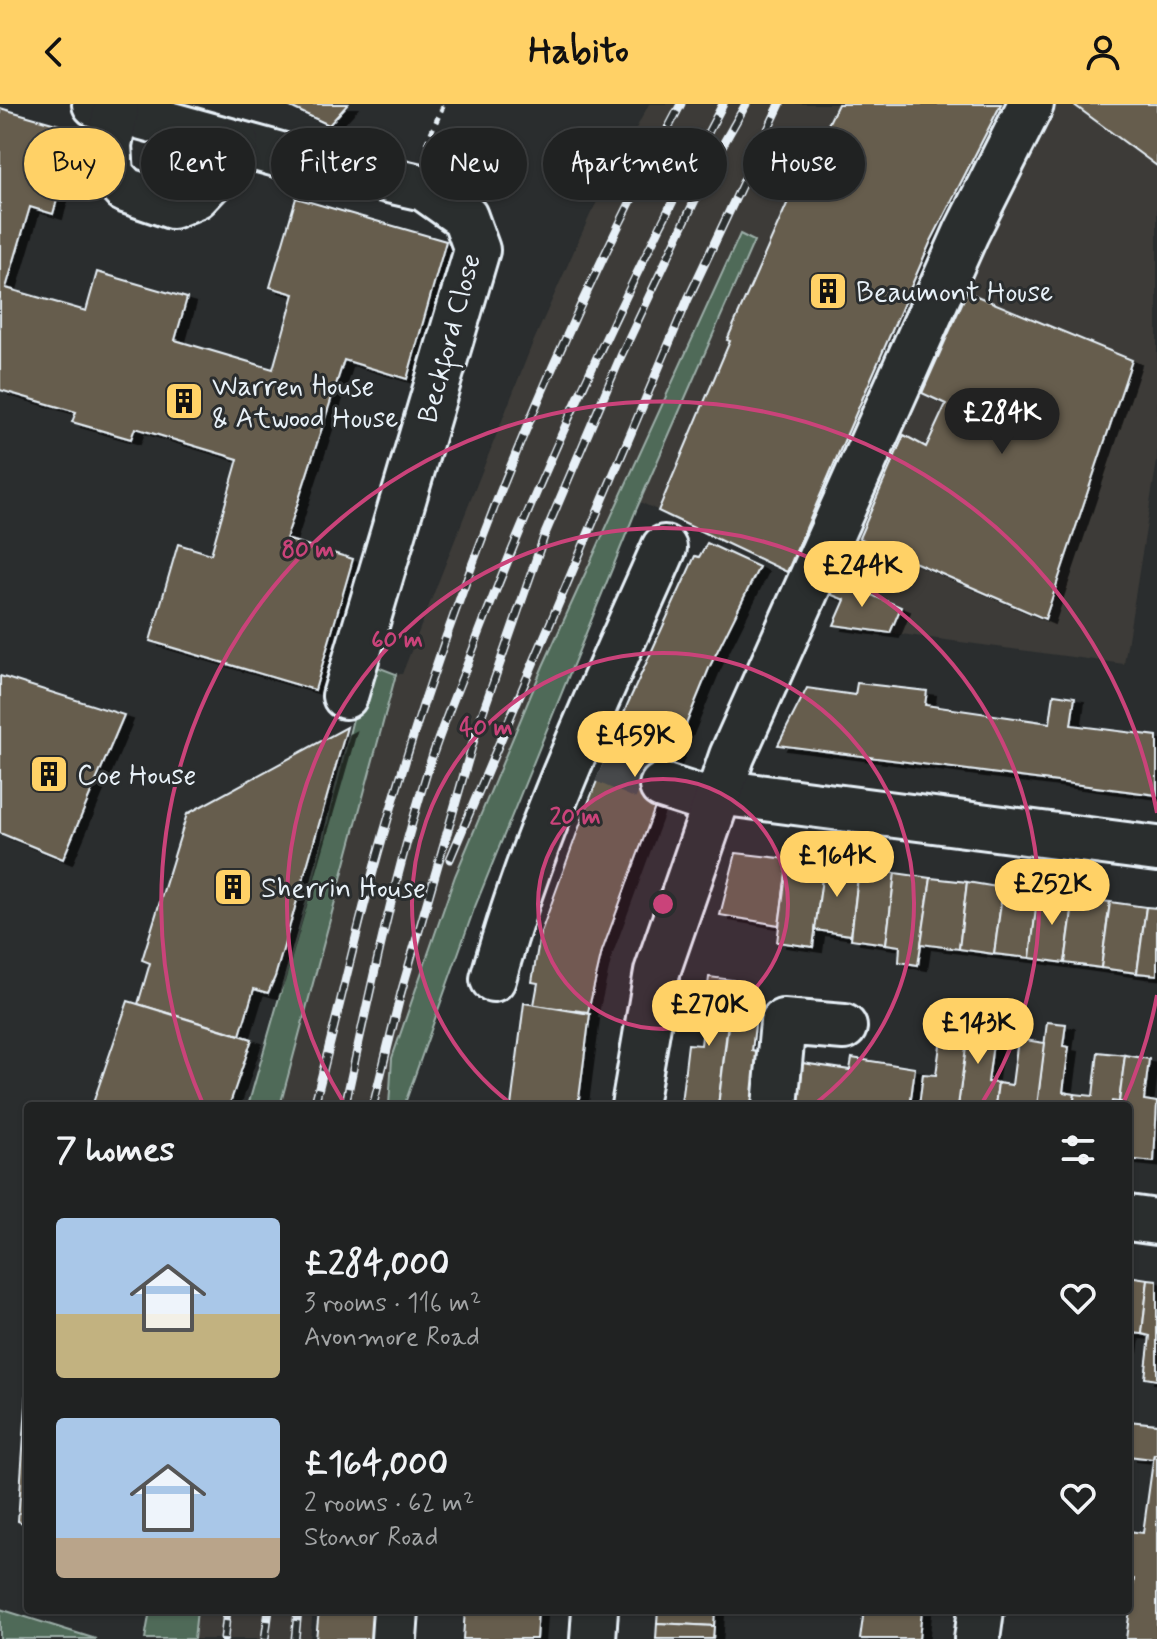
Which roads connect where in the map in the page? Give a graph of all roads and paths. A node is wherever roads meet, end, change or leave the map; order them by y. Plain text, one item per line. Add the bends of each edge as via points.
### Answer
1 (1031, 104) edge
2 (106, 107) edge
3 (182, 128) edge
4 (255, 148) edge
5 (141, 195) edge
6 (154, 200) edge
7 (186, 200) edge
8 (664, 548) dead end
9 (345, 696) dead end
10 (662, 786) tunnel mouth
11 (716, 798) junction
12 (1157, 849) edge
13 (493, 979) dead end
14 (844, 1027) dead end
15 (635, 1102) edge
16 (775, 1102) edge
17 (1132, 1219) edge
18 (1157, 1222) edge
19 (396, 1614) edge
20 (595, 1614) edge
21 (980, 1614) edge
22 (394, 1639) edge
23 (593, 1639) edge
24 (977, 1639) edge

1 - 11 street via 966,233
2 - 3 street, Beckford Close
2 - 5 street via 111,175 125,190
4 - 9 street, Beckford Close via 424,188 465,217 477,250
6 - 7 street via 172,206
8 - 13 street via 590,756 513,906
10 - 11 street
11 - 12 street
11 - 15 street via 657,972
14 - 16 street via 783,1022
17 - 18 street
19 - 22 street
20 - 23 street
21 - 24 street

